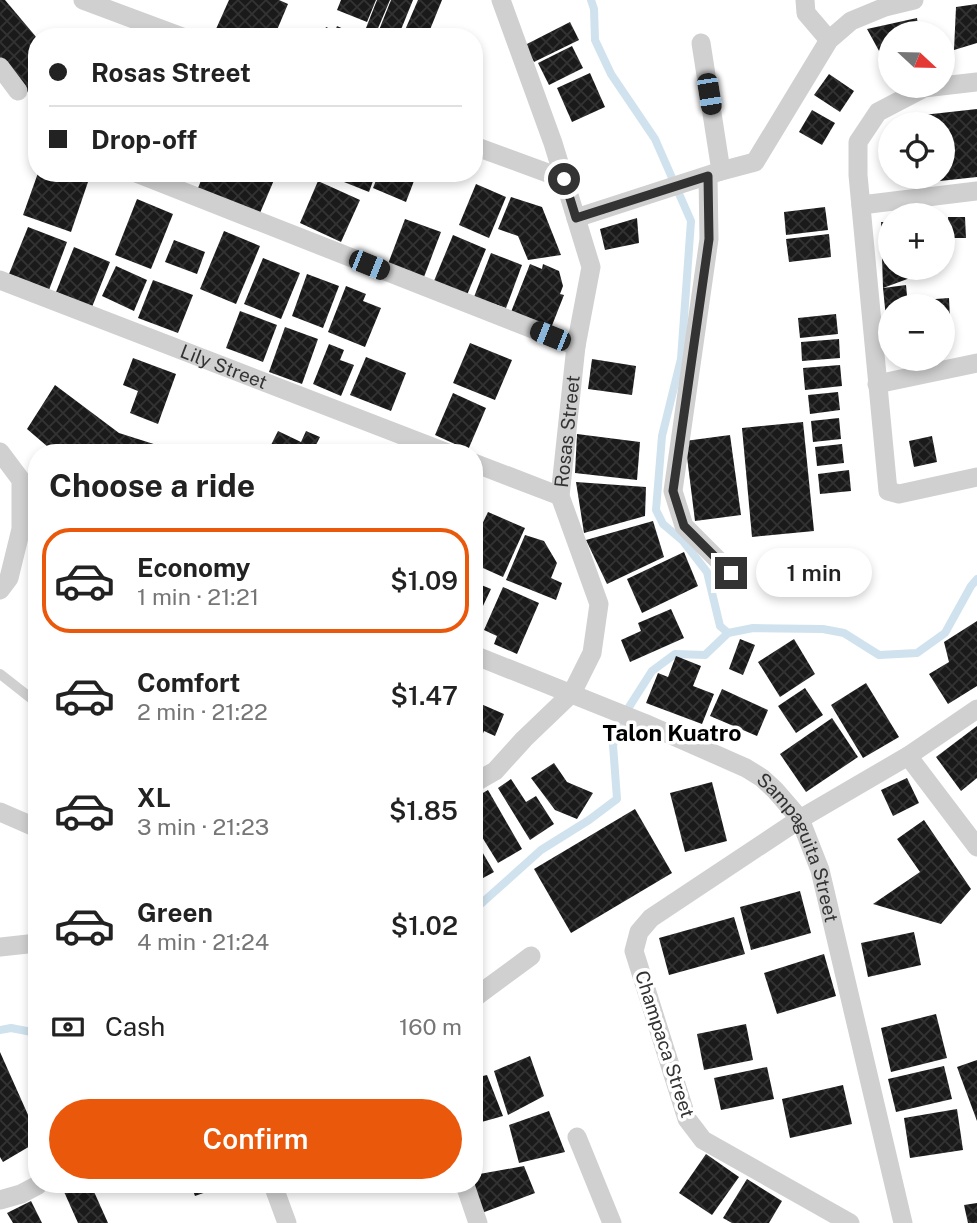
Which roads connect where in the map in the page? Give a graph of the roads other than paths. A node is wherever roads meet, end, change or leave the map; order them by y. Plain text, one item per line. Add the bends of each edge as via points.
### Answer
1 (83, 0) edge
2 (501, 0) edge
3 (805, 0) edge
4 (914, 0) edge
5 (158, 28) edge
6 (829, 40) junction
7 (701, 43) dead end
8 (0, 67) edge
9 (977, 82) edge
10 (18, 91) dead end
11 (483, 149) edge
12 (708, 176) junction
13 (564, 179) junction
14 (159, 182) edge
15 (977, 191) edge
16 (861, 205) junction
17 (576, 218) junction
18 (0, 279) edge
19 (576, 346) junction
20 (977, 363) edge
21 (877, 384) junction
22 (425, 444) edge
23 (0, 452) edge
24 (483, 466) edge
25 (977, 477) edge
26 (28, 481) edge
27 (28, 488) edge
28 (560, 496) junction
29 (731, 573) dead end
30 (0, 590) edge
31 (483, 658) edge
32 (0, 674) edge
33 (572, 693) junction
34 (28, 696) edge
35 (977, 709) edge
36 (908, 756) junction
37 (483, 778) edge
38 (0, 812) edge
39 (800, 819) junction
40 (28, 824) edge
41 (977, 848) edge
42 (28, 944) edge
43 (0, 947) edge
44 (531, 956) dead end
45 (483, 991) edge
46 (577, 1137) dead end
47 (28, 1190) edge
48 (276, 1193) edge
49 (468, 1193) edge
50 (0, 1200) edge
51 (287, 1223) edge
52 (478, 1223) edge
53 (612, 1223) edge
54 (850, 1223) edge
55 (903, 1223) edge

1 - 5 street
2 - 13 street, Rosas Street
3 - 6 street via 806,13
4 - 6 street via 851,21
6 - 12 street via 755,162
7 - 12 street
8 - 10 street
9 - 16 street via 924,88 878,112 858,142
11 - 13 street
12 - 17 street
12 - 29 street via 709,239 673,491 684,526
13 - 17 street, Rosas Street
14 - 19 street
15 - 16 street
16 - 21 street
17 - 19 street, Rosas Street via 591,267
18 - 22 street, Lily Street
19 - 28 street, Rosas Street
20 - 21 street
21 - 25 street via 888,491 899,494
23 - 26 street
24 - 28 street
27 - 30 street via 9,578
28 - 33 street, Rosas Street via 599,604 592,653
31 - 33 street, Sampaguita Street
32 - 34 lane
33 - 37 street, Rosas Street
33 - 39 street, Sampaguita Street via 746,768 775,790
35 - 36 street, Champaca Street
36 - 39 street, Champaca Street
36 - 41 street
38 - 40 street
39 - 54 street, Champaca Street via 651,918 639,932 634,951 687,1119 703,1140
39 - 55 street, Sampaguita Street via 820,870
42 - 43 street
44 - 45 street
46 - 53 street
47 - 50 street
48 - 51 street
49 - 52 street

